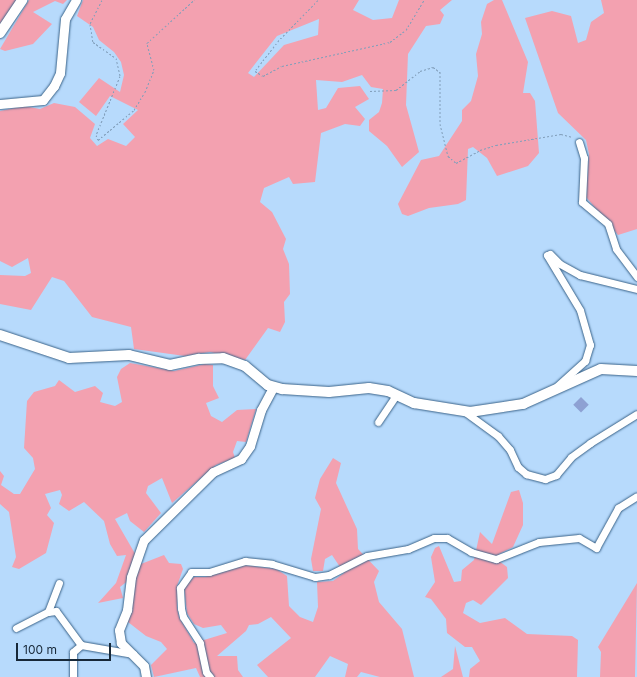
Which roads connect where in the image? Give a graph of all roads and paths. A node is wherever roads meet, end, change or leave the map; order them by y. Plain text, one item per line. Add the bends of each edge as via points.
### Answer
1 (22, 0) edge
2 (76, 0) edge
3 (102, 0) edge
4 (194, 0) edge
5 (318, 0) edge
6 (424, 0) edge
7 (0, 33) edge
8 (370, 91) dead end
9 (0, 104) edge
10 (579, 142) joint
11 (637, 277) edge
12 (637, 289) edge
13 (0, 335) edge
14 (637, 371) edge
15 (273, 387) junction
16 (556, 387) junction
17 (396, 395) junction
18 (465, 412) junction
19 (637, 414) edge
20 (378, 422) dead end
21 (637, 496) edge
22 (59, 583) dead end
23 (48, 612) junction
24 (16, 628) dead end
25 (81, 645) junction
26 (133, 654) junction
27 (73, 677) edge
28 (146, 677) edge
29 (210, 677) edge

1 - 7 main road
2 - 9 street via 65,19 60,73 54,86 43,100
3 - 4 path via 90,24 93,42 116,58 120,76 96,135 98,140 134,110 145,92 154,70 147,43
5 - 6 path via 255,71 263,76 282,66 390,42 406,30
8 - 10 path via 396,90 420,71 433,67 440,72 440,124 448,156 456,163 480,150 496,145 561,134
10 - 11 street via 584,158 582,202 608,224 616,249
12 - 16 street via 580,275 560,264 550,254 547,255 580,310 590,345 585,362
13 - 15 main road via 69,358 129,355 170,365 199,359 223,358 245,366
14 - 16 main road via 601,369
15 - 17 main road via 328,392 369,388
15 - 26 street via 261,410 250,446 241,459 213,472 144,540 131,577 127,610 119,630 121,643
16 - 18 main road via 523,404 496,411
17 - 18 main road via 414,403
17 - 20 street
18 - 19 street via 498,436 510,450 518,467 526,474 545,479 556,475 571,457 590,443
21 - 29 street via 618,508 596,548 579,538 520,547 496,558 471,552 447,538 434,538 408,549 367,556 329,575 315,577 272,564 245,561 209,572 191,572 180,588 181,608 183,617 200,643 206,672
22 - 23 street
23 - 24 street
23 - 25 street via 56,611
25 - 26 street
25 - 27 street via 72,656
26 - 28 street via 144,666

